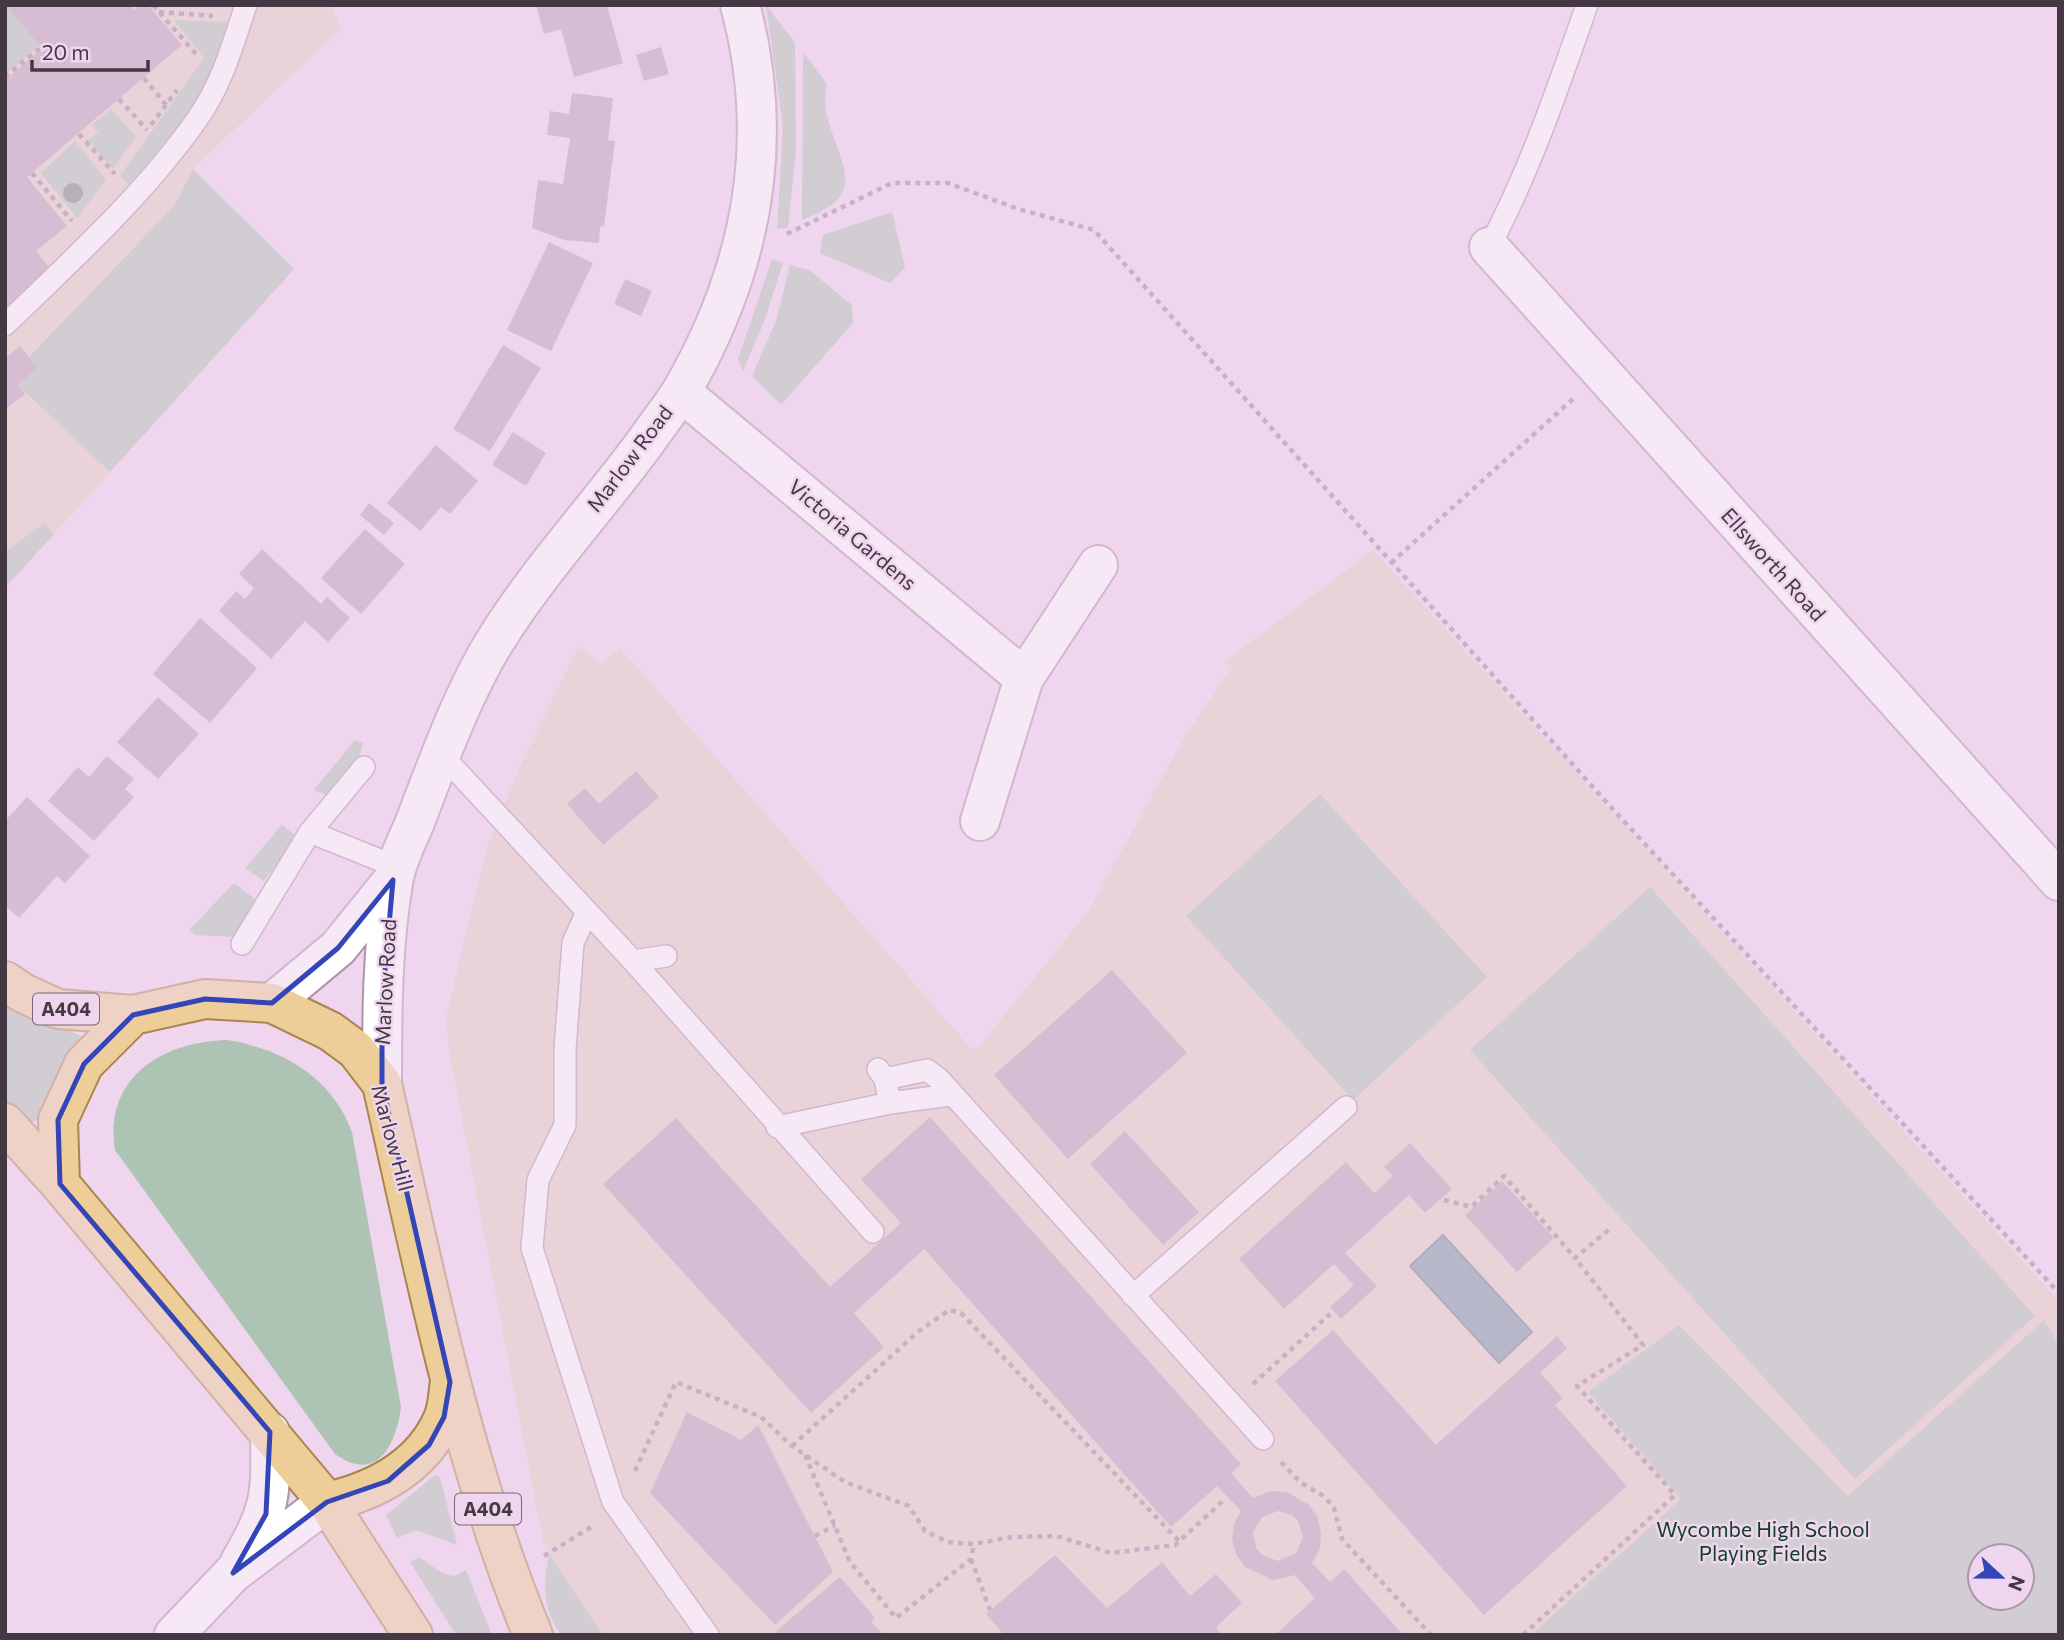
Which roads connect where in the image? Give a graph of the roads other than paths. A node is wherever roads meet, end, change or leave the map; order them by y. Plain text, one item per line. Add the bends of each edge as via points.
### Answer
1 (740, 5) edge
2 (1587, 5) edge
3 (244, 11) edge
4 (1489, 247) joint
5 (5, 325) edge
6 (681, 392) junction
7 (1098, 565) dead end
8 (1024, 678) junction
9 (440, 754) junction
10 (363, 767) dead end
11 (980, 821) dead end
12 (310, 832) junction
13 (395, 874) junction
14 (2059, 880) edge
15 (586, 914) junction
16 (242, 944) dead end
17 (666, 956) dead end
18 (633, 961) junction
19 (5, 981) edge
20 (272, 1003) junction
21 (133, 1015) junction
22 (382, 1084) junction
23 (950, 1095) junction
24 (890, 1103) junction
25 (1346, 1107) dead end
26 (5, 1124) edge
27 (777, 1127) junction
28 (60, 1184) junction
29 (873, 1232) dead end
30 (1133, 1296) junction
31 (450, 1381) junction
32 (270, 1432) junction
33 (1269, 1446) road end
34 (327, 1502) junction
35 (233, 1573) junction
36 (174, 1635) edge
37 (413, 1635) edge
38 (533, 1635) edge
39 (708, 1635) edge

1 - 6 street, Marlow Road via 752,53 758,147 746,241 713,327
2 - 4 lane via 1551,107
3 - 5 lane via 227,64 199,117 153,174
4 - 14 street, Ellsworth Road
6 - 8 street, Victoria Gardens
6 - 9 street, Marlow Road via 495,640
7 - 8 street
8 - 11 street
9 - 13 street, Marlow Road
9 - 15 lane
10 - 12 lane
12 - 13 lane
12 - 16 lane
13 - 20 street, Marlow Road via 338,948
13 - 22 street, Marlow Road via 382,1004
15 - 18 lane
15 - 39 lane via 573,943 565,1125 538,1180 532,1248 617,1511
17 - 18 lane
18 - 27 lane
19 - 21 main road, Marlow Hill / A404 via 58,1009
20 - 21 main road, Marlow Hill via 205,999
20 - 22 main road, Marlow Hill via 330,1031 356,1051
21 - 28 main road via 84,1064 58,1119
22 - 31 main road, Marlow Hill
23 - 24 lane
23 - 24 lane via 927,1070 882,1074
23 - 30 lane
24 - 27 lane
25 - 30 lane
26 - 28 main road
27 - 29 lane
28 - 32 main road
30 - 33 lane
31 - 34 main road, Marlow Hill via 444,1417 429,1445 388,1481 361,1494
31 - 38 main road, Marlow Hill / A404 via 503,1561
32 - 34 main road
32 - 35 street via 271,1489 265,1514
34 - 35 street
34 - 37 main road
35 - 36 street

